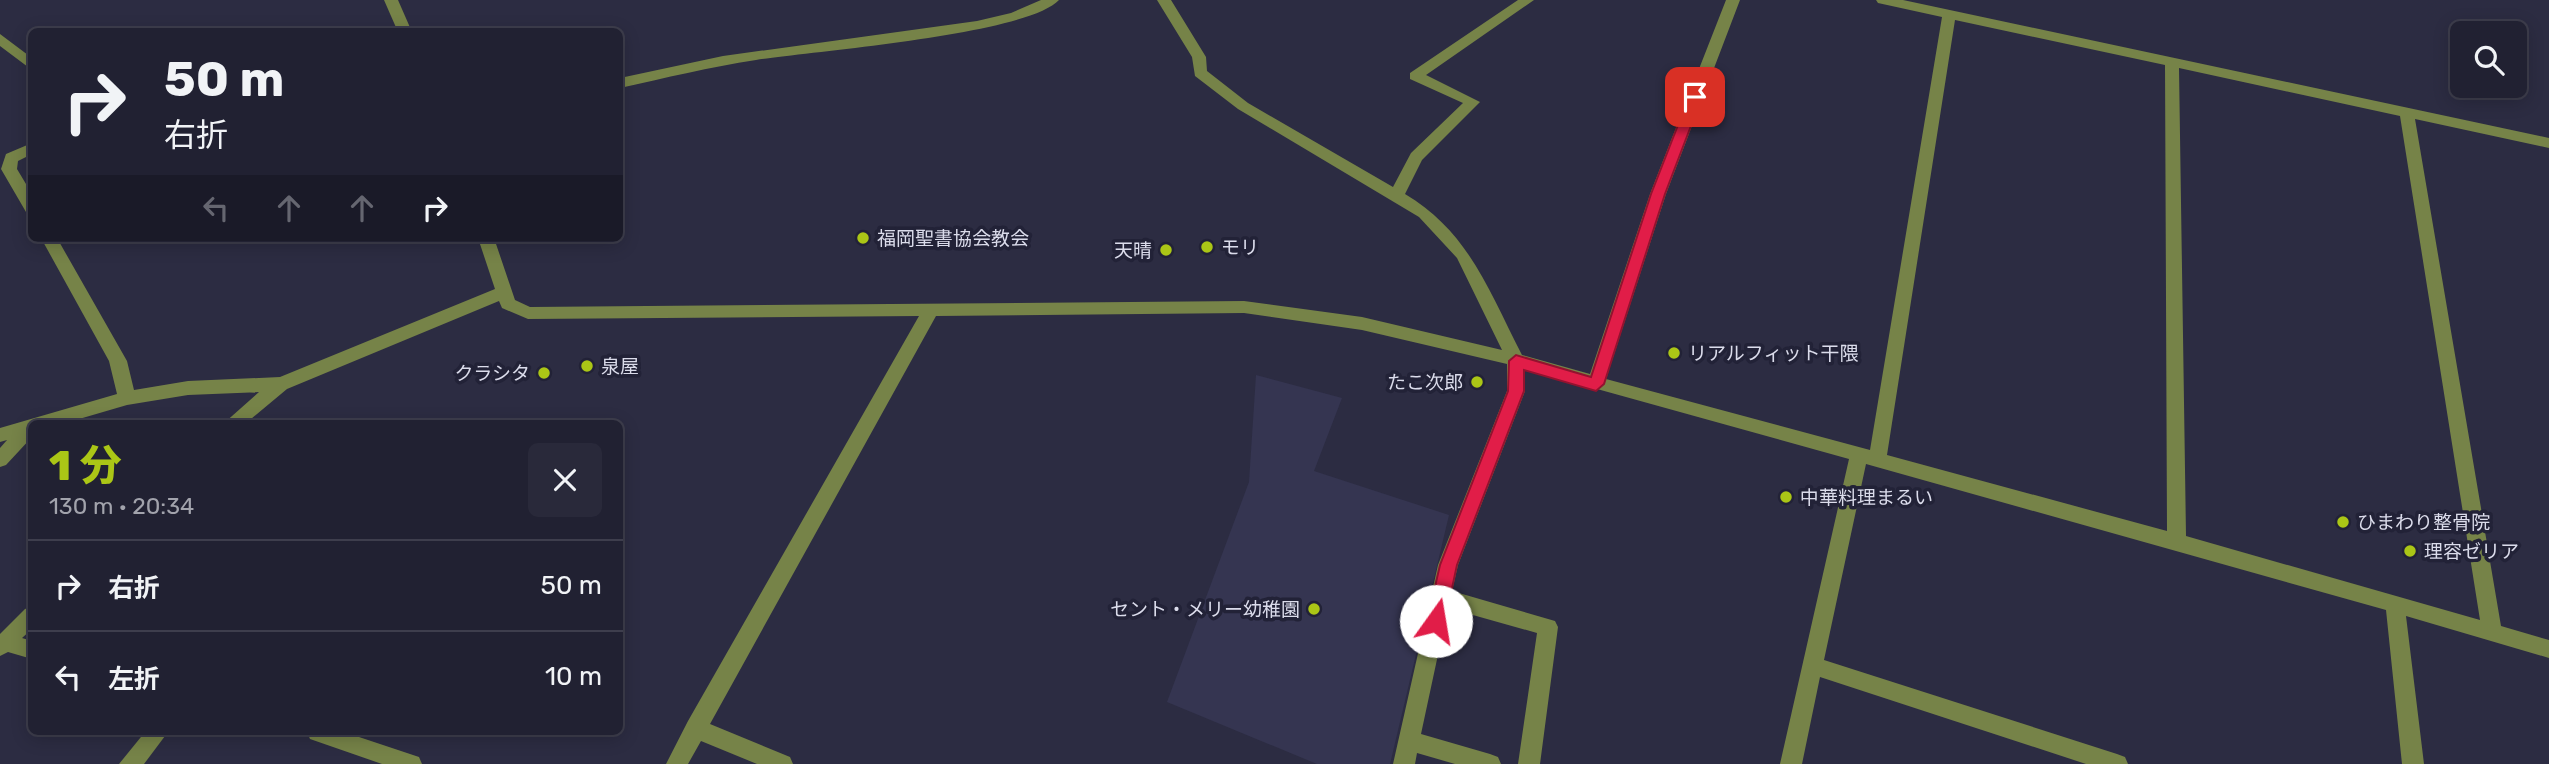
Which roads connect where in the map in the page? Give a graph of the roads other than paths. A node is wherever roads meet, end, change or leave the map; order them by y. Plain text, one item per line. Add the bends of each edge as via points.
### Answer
1 (391, 0) edge
2 (1052, 0) edge
3 (1164, 0) edge
4 (1527, 0) edge
5 (1732, 0) edge
6 (1883, 0) edge
7 (1949, 15) junction
8 (403, 28) edge
9 (0, 38) edge
10 (28, 62) edge
11 (2172, 62) junction
12 (623, 82) edge
13 (2407, 115) junction
14 (2549, 143) edge
15 (28, 150) edge
16 (1396, 196) junction
17 (28, 201) edge
18 (51, 242) edge
19 (487, 242) edge
20 (504, 292) junction
21 (930, 312) junction
22 (1516, 361) junction
23 (281, 384) junction
24 (1596, 384) junction
25 (127, 398) junction
26 (49, 420) edge
27 (237, 420) edge
28 (28, 426) edge
29 (28, 429) edge
30 (0, 435) edge
31 (1868, 457) junction
32 (0, 460) edge
33 (2177, 544) junction
34 (1441, 597) junction
35 (2395, 604) junction
36 (28, 619) edge
37 (2492, 632) junction
38 (3, 645) edge
39 (28, 649) edge
40 (2549, 649) edge
41 (1815, 666) junction
42 (695, 728) junction
43 (155, 735) edge
44 (326, 735) edge
45 (1409, 741) junction
46 (130, 764) edge
47 (411, 764) edge
48 (677, 764) edge
49 (782, 764) edge
50 (1405, 764) edge
51 (1490, 764) edge
52 (1530, 764) edge
53 (1791, 764) edge
54 (2118, 764) edge
55 (2413, 764) edge

1 - 8 street
2 - 12 street via 1033,11 969,26 675,68
3 - 16 street via 1199,57 1200,72 1242,106
4 - 16 street via 1415,76 1473,102 1416,157
5 - 24 street via 1658,194
6 - 7 street
7 - 11 street
7 - 31 street
9 - 10 street
11 - 13 street
11 - 33 street
13 - 14 street
13 - 37 street
15 - 17 street via 11,159 9,169
16 - 22 street via 1425,213 1463,255
18 - 25 street via 118,361
19 - 20 street
20 - 21 street via 508,303 528,313
20 - 23 street
21 - 22 street via 1284,310
21 - 42 street
22 - 24 street
22 - 34 street via 1516,391 1448,565
23 - 25 street via 188,388
23 - 27 street
24 - 31 street
25 - 26 street
28 - 30 street
29 - 32 street
31 - 33 street
31 - 41 street
33 - 35 street
34 - 45 street
34 - 52 street via 1548,627
35 - 37 street
35 - 55 street
36 - 38 street
37 - 40 street
38 - 39 street
41 - 53 street
41 - 54 street
42 - 48 street
42 - 49 street
43 - 46 street
44 - 47 street
45 - 50 street
45 - 51 street

